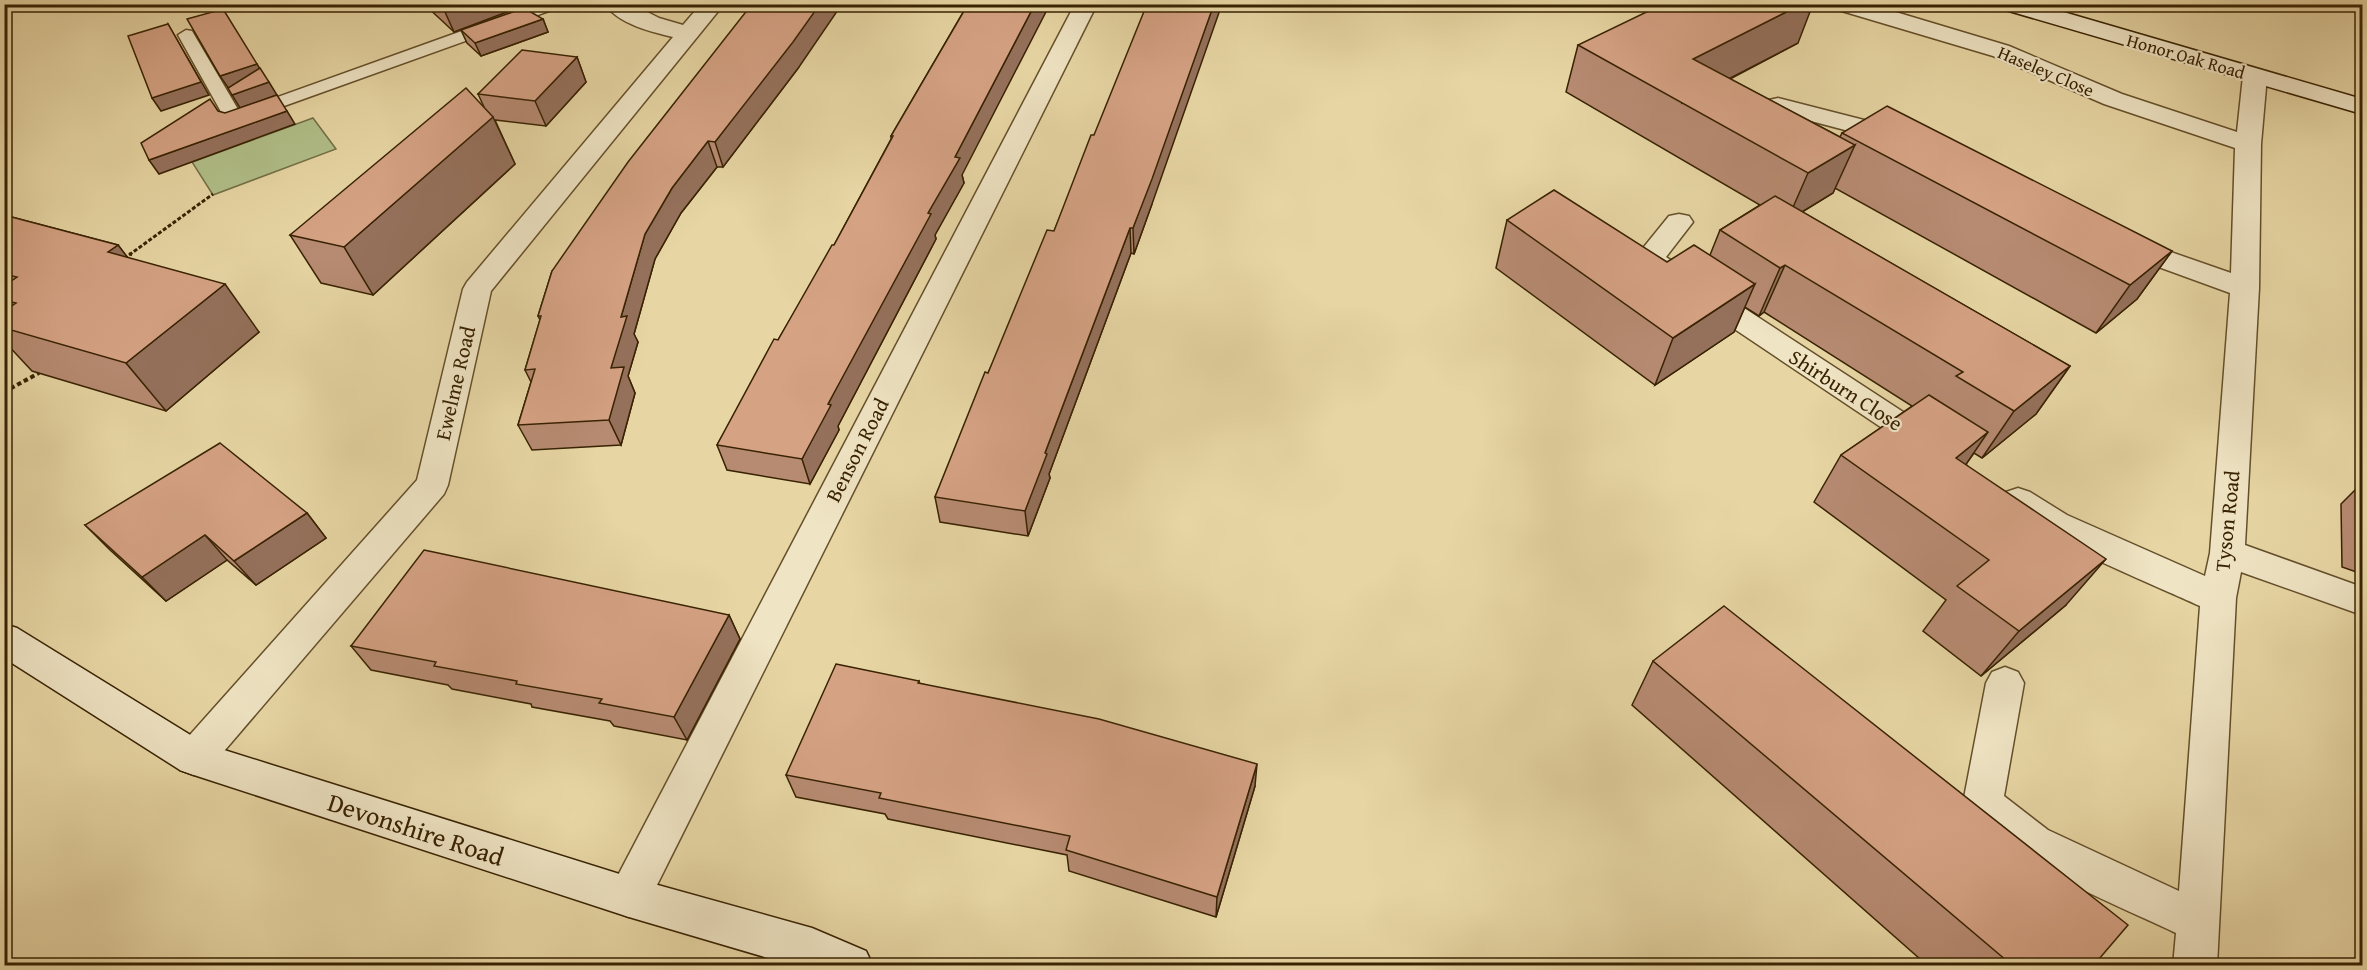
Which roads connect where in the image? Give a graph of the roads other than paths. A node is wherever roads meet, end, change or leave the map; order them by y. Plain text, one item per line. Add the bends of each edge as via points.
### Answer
1 (554, 4) edge
2 (616, 4) edge
3 (713, 4) edge
4 (1086, 4) edge
5 (1843, 4) edge
6 (2010, 4) edge
7 (688, 33) junction
8 (186, 35) edge
9 (2255, 76) junction
10 (1778, 105) edge
11 (2362, 107) edge
12 (2248, 144) junction
13 (1923, 148) edge
14 (1679, 222) dead end
15 (2103, 237) edge
16 (2245, 288) junction
17 (1958, 462) edge
18 (1997, 487) edge
19 (2227, 553) junction
20 (2218, 598) junction
21 (2362, 601) edge
22 (4, 639) edge
23 (2005, 683) dead end
24 (194, 758) junction
25 (628, 897) junction
26 (2197, 921) junction
27 (851, 966) edge
28 (2195, 966) edge

1 - 8 lane via 234,119
2 - 7 street via 665,30
3 - 7 street, Ewelme Road
4 - 25 street, Benson Road
5 - 12 street, Haseley Close via 2001,51 2113,99
6 - 9 street, Honor Oak Road
7 - 24 street, Ewelme Road via 477,289 432,485
9 - 11 street, Honor Oak Road
9 - 12 street, Tyson Road
10 - 13 street via 1903,137
12 - 16 street, Tyson Road
14 - 17 street, Shirburn Close via 1649,259
15 - 16 street
16 - 19 street, Tyson Road
18 - 20 street via 2055,524
19 - 20 street, Tyson Road
19 - 21 street
20 - 26 street, Tyson Road
22 - 24 street, Devonshire Road
23 - 26 street via 1983,803 2034,844
24 - 25 street, Devonshire Road
25 - 27 street, Devonshire Road via 812,949
26 - 28 street, Tyson Road

